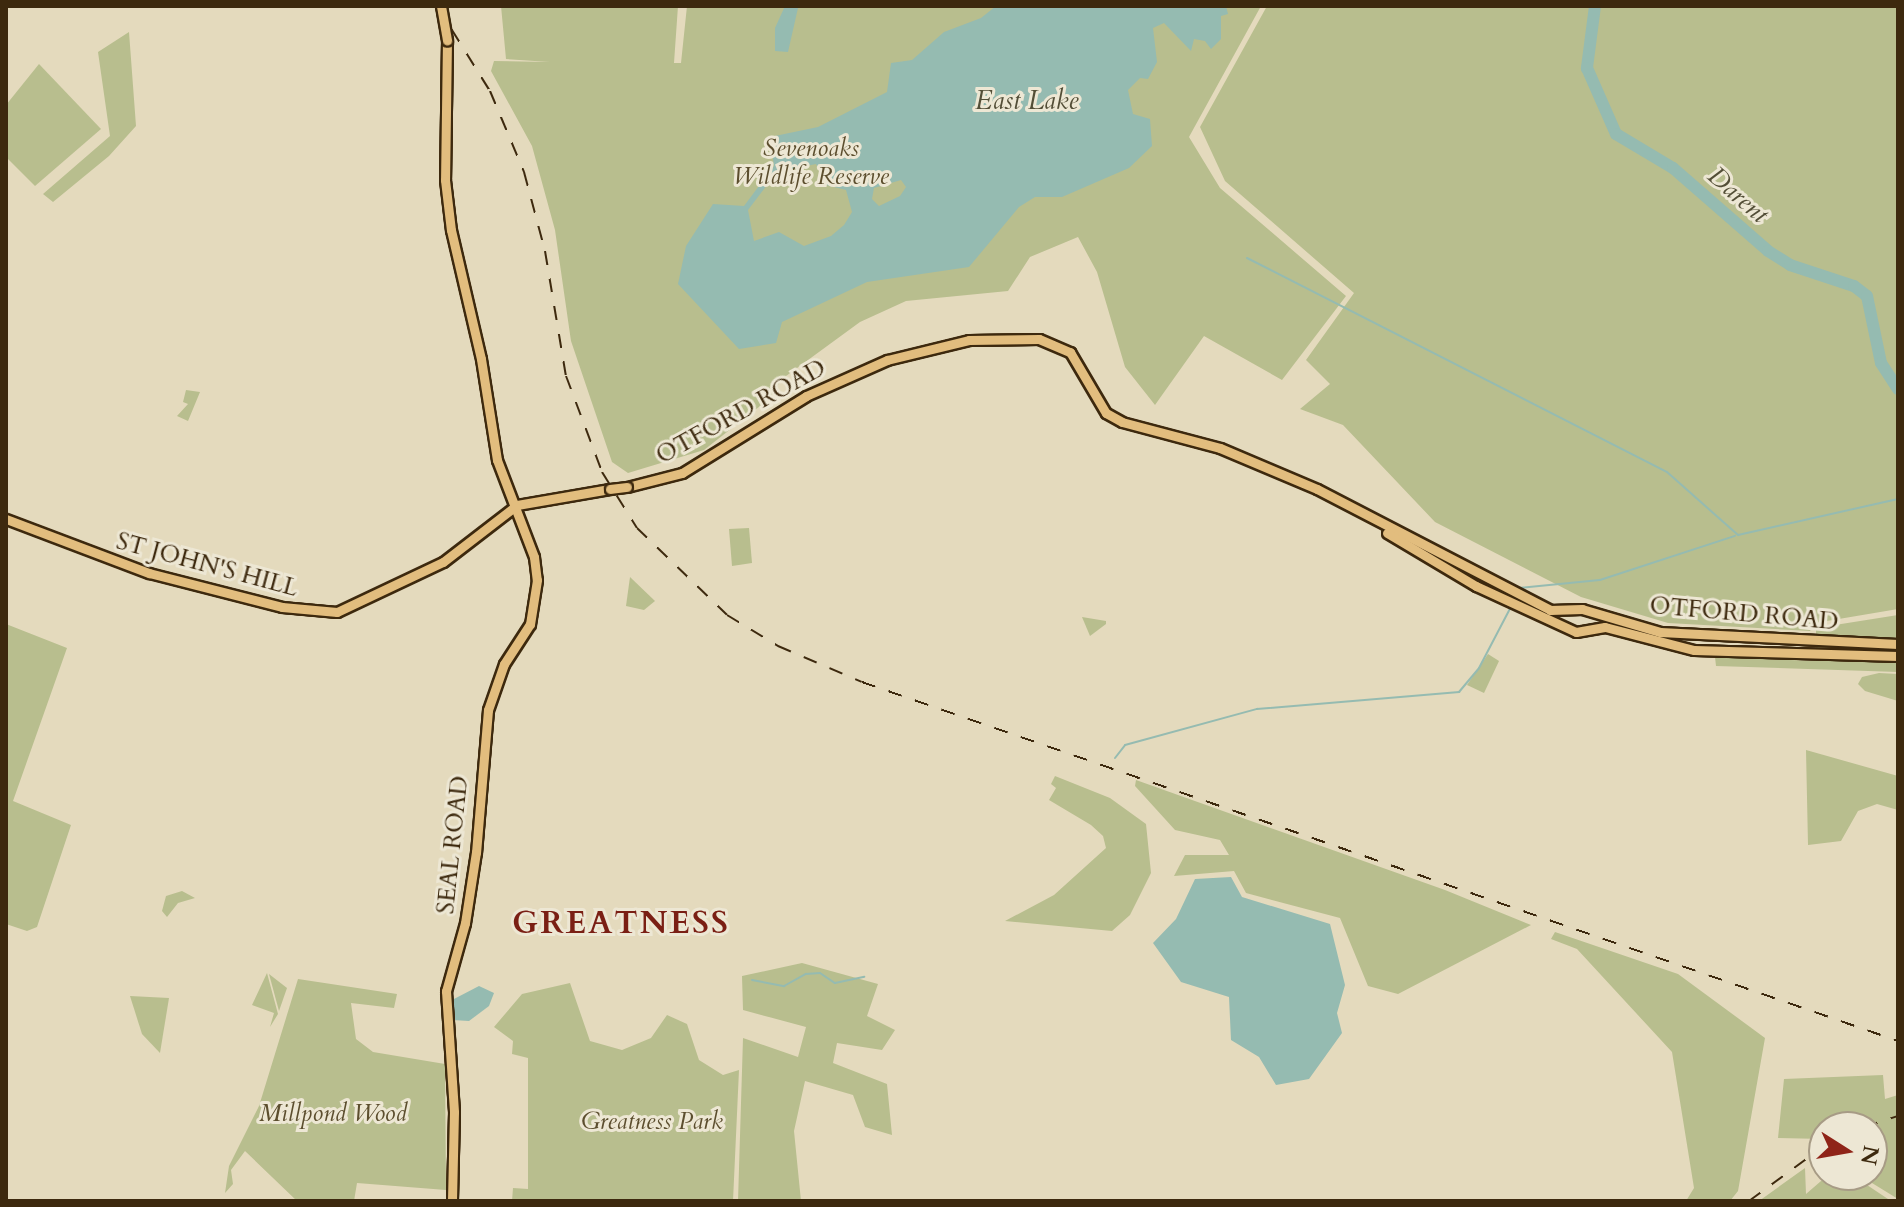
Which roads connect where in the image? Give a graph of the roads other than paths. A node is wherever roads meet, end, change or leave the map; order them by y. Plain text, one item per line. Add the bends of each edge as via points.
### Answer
1 (441, 6) edge
2 (517, 505) junction
3 (1355, 511) junction
4 (6, 519) edge
5 (1573, 609) junction
6 (1588, 613) junction
7 (1587, 627) junction
8 (1570, 629) junction
9 (1898, 644) edge
10 (1898, 656) edge
11 (452, 1201) edge

1 - 2 main road, SEAL ROAD, bridge via 447,40 445,180 451,230 481,359 497,460
2 - 3 main road, OTFORD ROAD, bridge via 682,473 806,396 887,360 946,344 1020,337 1070,352 1106,413 1122,422 1220,448
2 - 4 main road, ST JOHN'S HILL via 443,562 337,612 282,607 149,573
2 - 11 main road, SEAL ROAD via 534,557 536,592 530,624 504,664 488,710 476,852 465,923 446,991 454,1112
3 - 5 main road, OTFORD ROAD via 1550,610
3 - 8 main road, OTFORD ROAD via 1476,586
5 - 6 main road, OTFORD ROAD
5 - 8 main road via 1566,619
6 - 7 main road
6 - 9 main road, OTFORD ROAD via 1660,632
7 - 8 main road, OTFORD ROAD
7 - 10 main road, OTFORD ROAD via 1694,650

